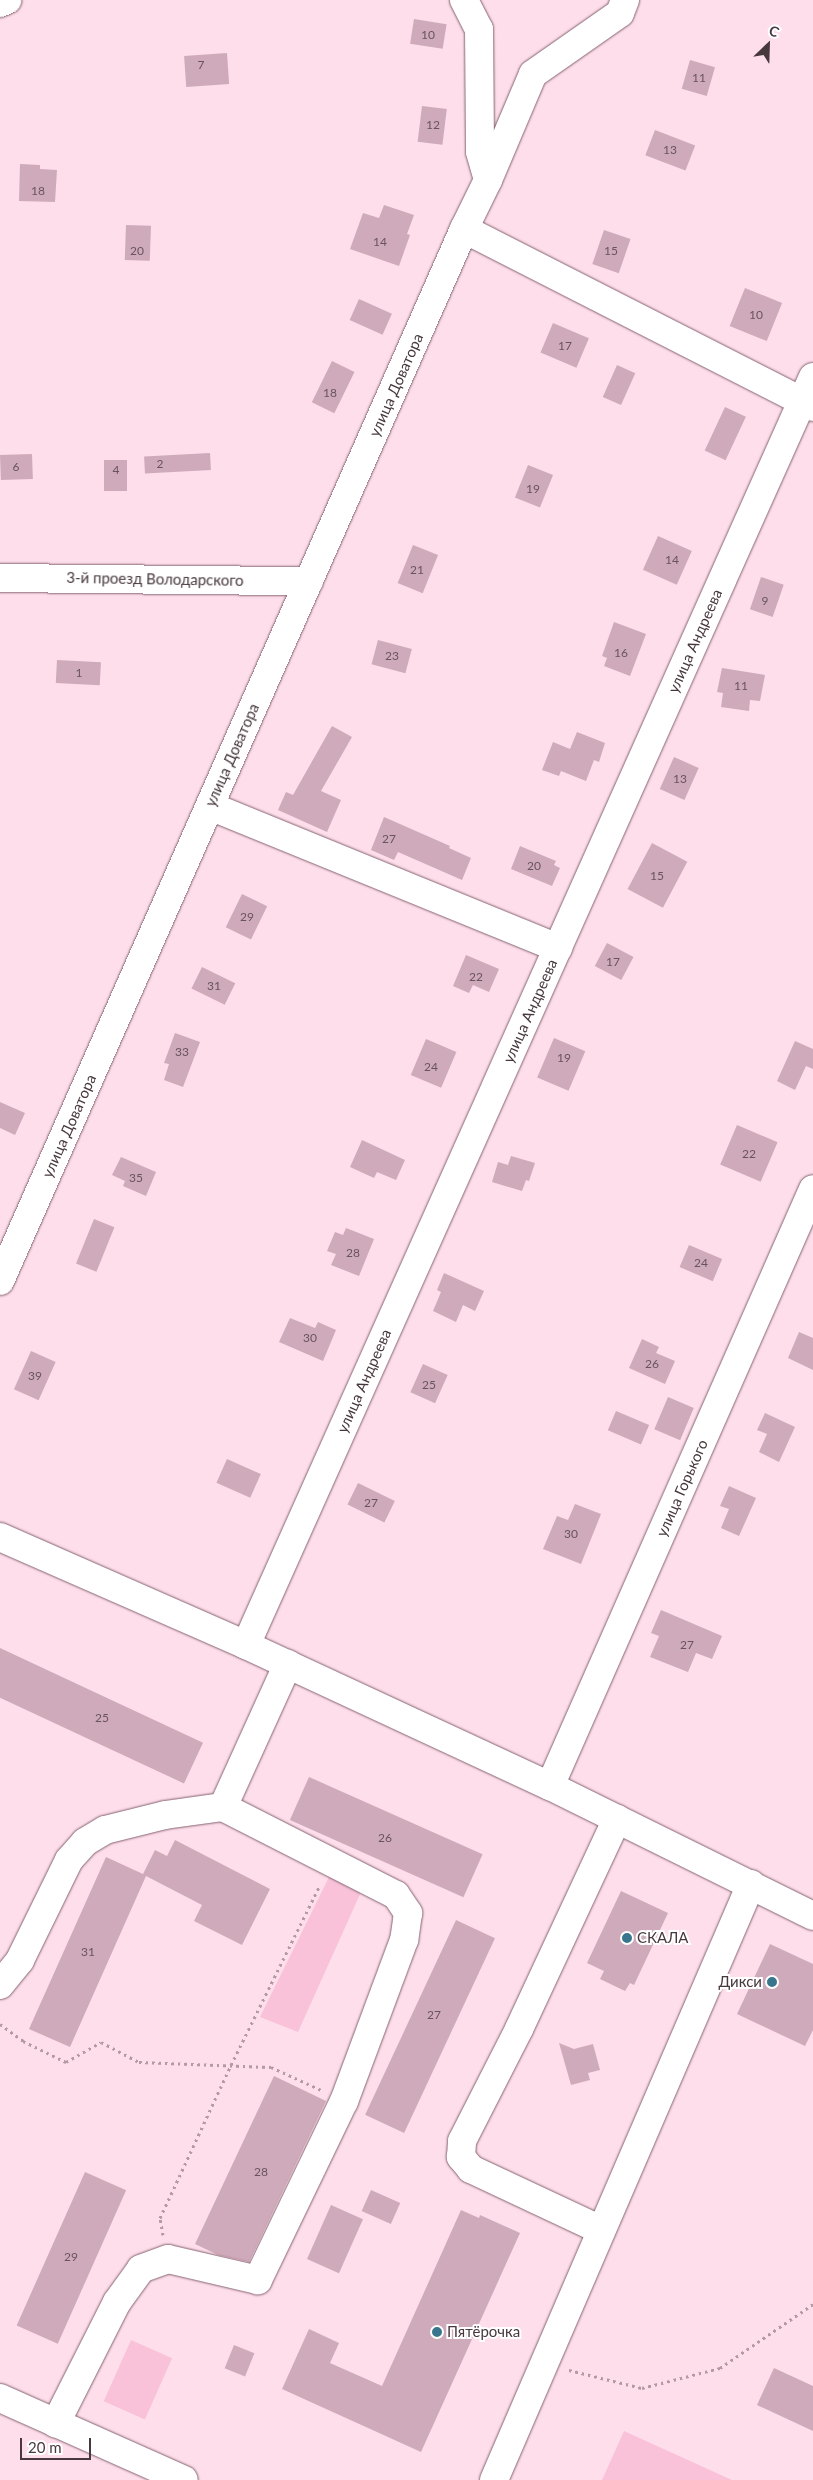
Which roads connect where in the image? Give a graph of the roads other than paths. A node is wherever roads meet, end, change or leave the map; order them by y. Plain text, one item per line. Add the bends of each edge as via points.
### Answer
1 (7, 0) edge
2 (464, 0) edge
3 (484, 0) edge
4 (625, 0) edge
5 (0, 3) edge
6 (479, 29) junction
7 (488, 180) junction
8 (464, 229) junction
9 (813, 377) edge
10 (808, 405) edge
11 (0, 578) edge
12 (309, 581) junction
13 (210, 806) junction
14 (558, 948) junction
15 (813, 1189) edge
16 (0, 1281) edge
17 (0, 1537) edge
18 (246, 1645) junction
19 (288, 1664) junction
20 (550, 1786) junction
21 (223, 1807) junction
22 (617, 1819) junction
23 (750, 1884) junction
24 (811, 1912) edge
25 (0, 1985) edge
26 (601, 2230) junction
27 (0, 2398) edge
28 (56, 2423) junction
29 (184, 2480) edge
30 (494, 2480) edge

1 - 5 street
2 - 6 street
3 - 6 street
4 - 7 street, улица Доватора via 620,13 533,74
6 - 7 street via 480,152
7 - 8 street, улица Доватора
8 - 10 street
8 - 12 street, улица Доватора
9 - 10 street, улица Андреева
10 - 14 street, улица Андреева
11 - 12 street, 3-й проезд Володарского
12 - 13 street, улица Доватора
13 - 14 street
13 - 16 street, улица Доватора
14 - 18 street, улица Андреева
15 - 20 street, улица Горького
17 - 18 street
18 - 19 street
19 - 20 street
19 - 21 street
20 - 22 street
21 - 25 street via 164,1815 105,1830 85,1842 69,1860 20,1960
21 - 28 street via 396,1895 408,1912 404,1940 344,2101 258,2280 168,2258 141,2269 117,2302
22 - 23 street
22 - 26 street via 519,2029 462,2142 461,2157 472,2169
23 - 24 street
23 - 26 street
26 - 30 street
27 - 28 street
28 - 29 street

